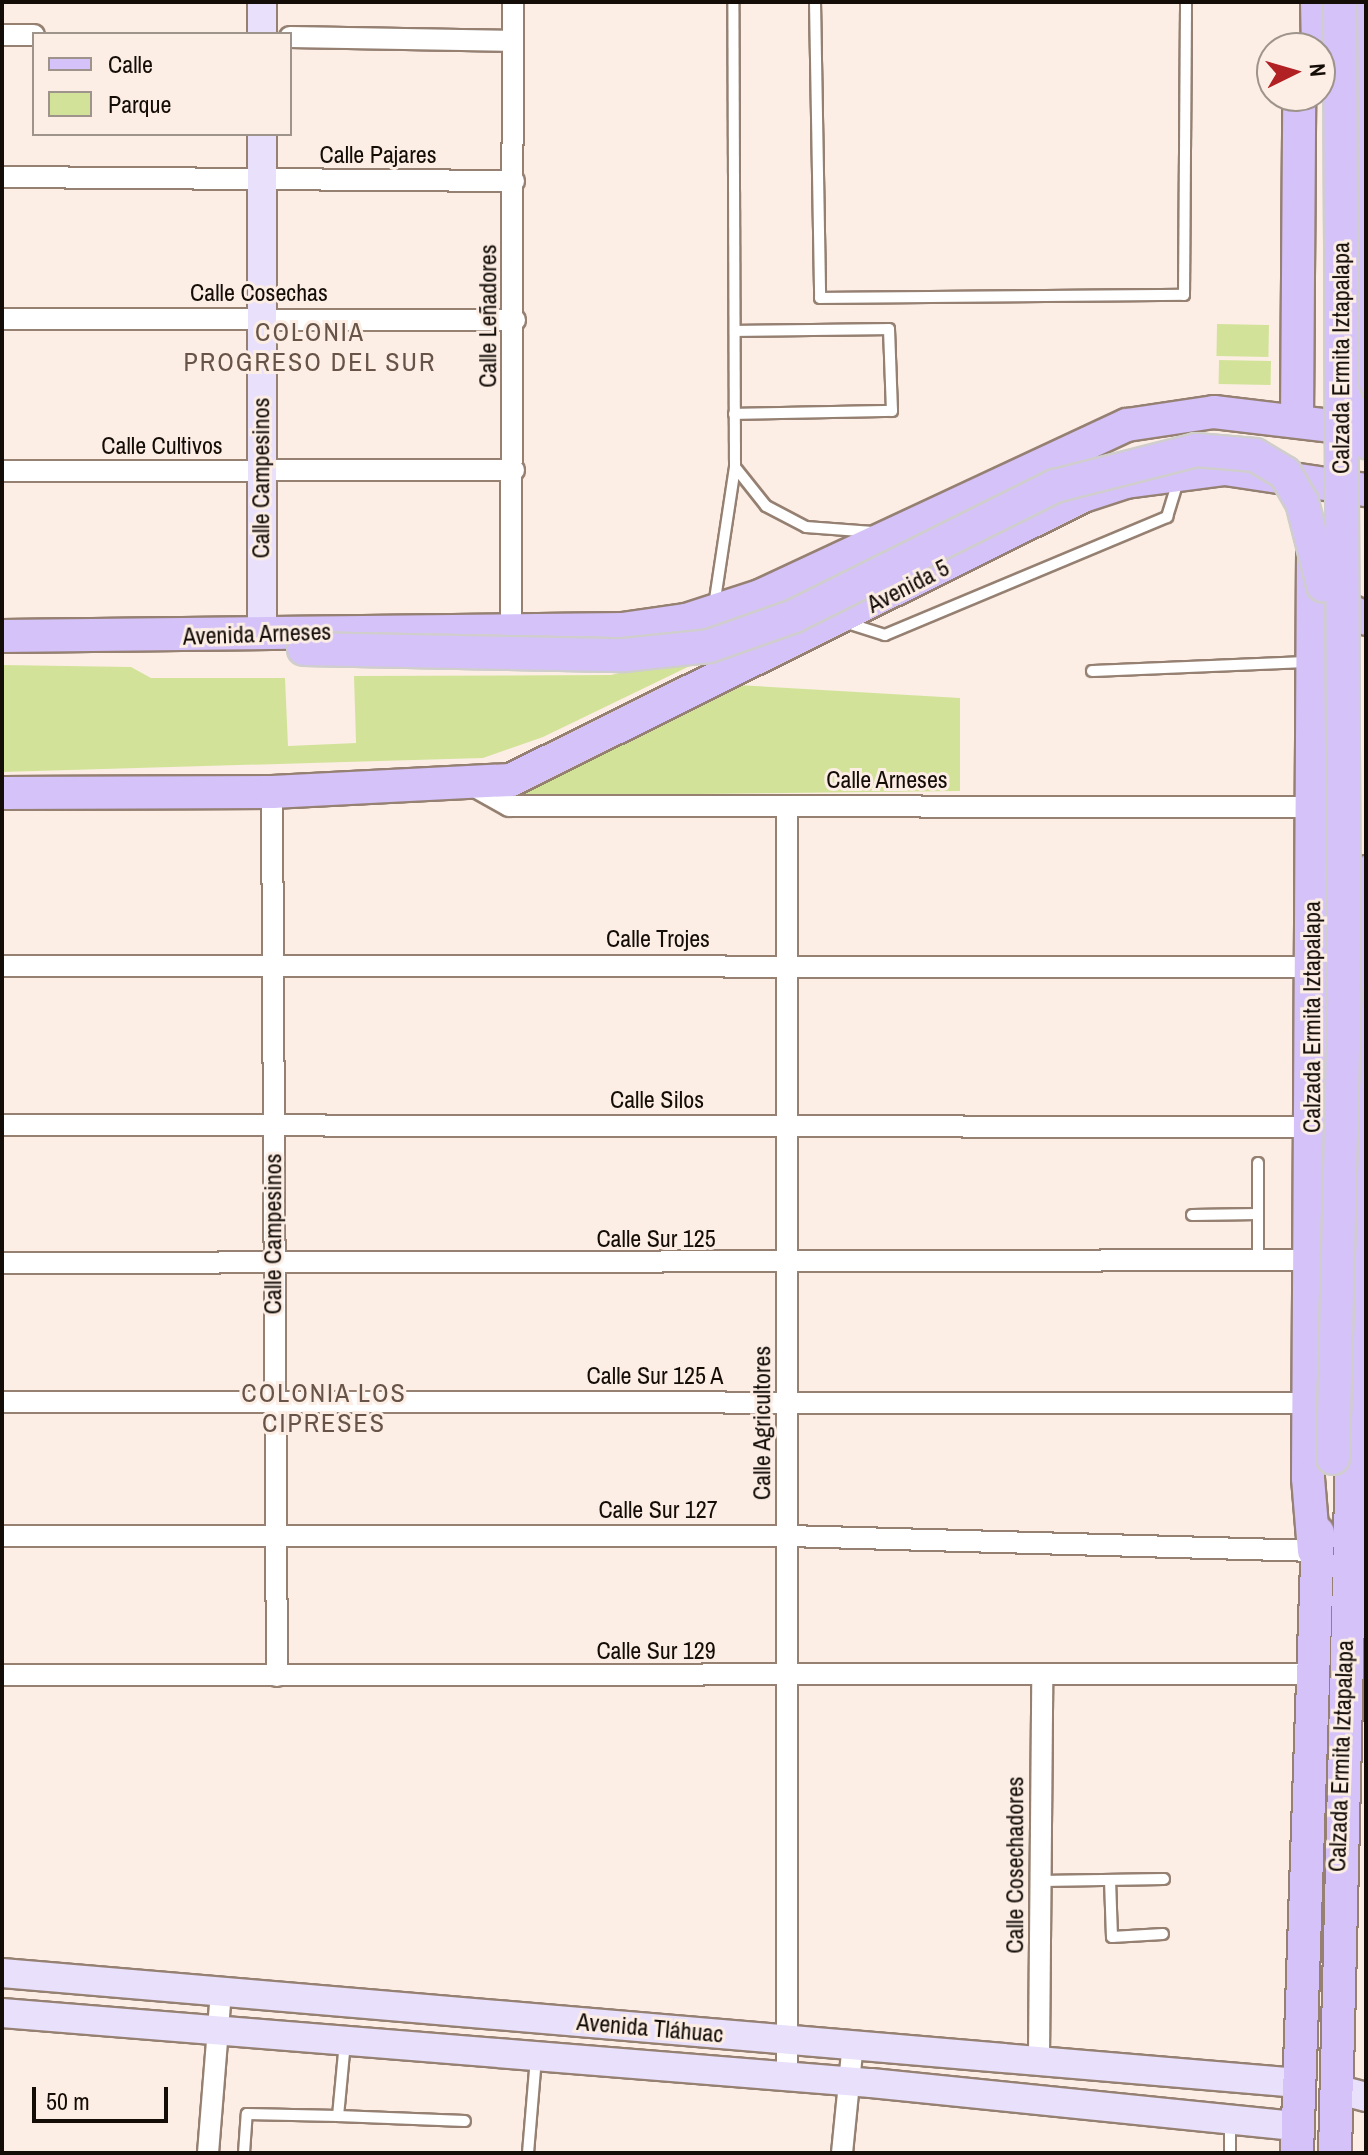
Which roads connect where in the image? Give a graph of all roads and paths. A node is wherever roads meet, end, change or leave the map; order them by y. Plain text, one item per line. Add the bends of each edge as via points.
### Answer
1 (262, 2) edge
2 (513, 2) edge
3 (733, 2) edge
4 (815, 2) edge
5 (1186, 2) edge
6 (1299, 2) edge
7 (1317, 2) edge
8 (1340, 2) edge
9 (1362, 2) edge
10 (262, 32) edge
11 (1299, 32) edge
12 (1318, 32) edge
13 (2, 35) edge
14 (32, 35) edge
15 (292, 37) edge
16 (1365, 40) edge
17 (512, 41) junction
18 (1299, 112) edge
19 (1318, 112) edge
20 (262, 136) edge
21 (1365, 172) edge
22 (2, 177) edge
23 (262, 180) junction
24 (514, 181) junction
25 (1364, 309) edge
26 (261, 318) junction
27 (2, 319) edge
28 (515, 320) junction
29 (735, 331) junction
30 (1298, 333) junction
31 (1340, 371) junction
32 (734, 414) junction
33 (1297, 420) junction
34 (1364, 434) edge
35 (735, 467) junction
36 (514, 470) junction
37 (2, 471) edge
38 (261, 472) junction
39 (1180, 472) junction
40 (1311, 483) junction
41 (1366, 490) edge
42 (890, 533) junction
43 (1323, 585) junction
44 (728, 608) junction
45 (1366, 619) edge
46 (839, 620) junction
47 (1314, 625) junction
48 (511, 630) junction
49 (262, 631) junction
50 (2, 636) edge
51 (190, 637) junction
52 (1312, 660) junction
53 (1092, 671) dead end
54 (468, 783) junction
55 (272, 792) junction
56 (2, 793) edge
57 (787, 806) junction
58 (1313, 807) junction
59 (1366, 872) edge
60 (788, 965) junction
61 (2, 966) edge
62 (271, 966) junction
63 (1313, 967) junction
64 (1364, 977) edge
65 (1362, 1029) edge
66 (2, 1125) edge
67 (272, 1126) junction
68 (788, 1126) junction
69 (1311, 1127) junction
70 (1363, 1137) edge
71 (1258, 1163) dead end
72 (1258, 1214) junction
73 (1192, 1215) dead end
74 (1258, 1260) junction
75 (1309, 1260) junction
76 (2, 1263) edge
77 (273, 1264) junction
78 (788, 1265) junction
79 (1360, 1359) edge
80 (2, 1402) edge
81 (274, 1402) junction
82 (788, 1402) junction
83 (1308, 1403) junction
84 (2, 1536) edge
85 (276, 1536) junction
86 (788, 1536) junction
87 (1314, 1551) junction
88 (1311, 1674) junction
89 (2, 1675) edge
90 (277, 1676) junction
91 (1042, 1676) junction
92 (789, 1678) junction
93 (1353, 1756) edge
94 (1352, 1789) edge
95 (1164, 1879) dead end
96 (1110, 1880) junction
97 (1041, 1881) junction
98 (1163, 1934) dead end
99 (2, 1973) edge
100 (221, 1992) junction
101 (2, 2013) edge
102 (218, 2030) junction
103 (788, 2039) junction
104 (345, 2040) junction
105 (853, 2043) junction
106 (536, 2055) junction
107 (1039, 2056) junction
108 (1161, 2068) junction
109 (787, 2076) junction
110 (848, 2082) junction
111 (1298, 2083) junction
112 (1351, 2093) edge
113 (1157, 2114) junction
114 (338, 2116) junction
115 (1230, 2120) junction
116 (465, 2121) dead end
117 (1297, 2140) edge
118 (208, 2153) edge
119 (244, 2153) edge
120 (528, 2153) edge
121 (842, 2153) edge
122 (1230, 2153) edge
123 (1335, 2153) edge

1 - 10 main road
2 - 17 street, Calle Leñadores
3 - 29 lane
4 - 5 lane via 820,298 835,298 1184,295
6 - 11 main road
7 - 12 main road
8 - 31 main road, Calzada Ermita Iztapalapa, bridge
9 - 16 main road, Calzada Ermita Iztapalapa
13 - 14 street
15 - 17 street
16 - 21 main road, Calzada Ermita Iztapalapa
17 - 24 street, Calle Leñadores
18 - 30 main road, Calzada Ermita Iztapalapa
19 - 43 main road, Calzada Ermita Iztapalapa, bridge
20 - 23 main road, Calle Campesinos
21 - 25 main road, Calzada Ermita Iztapalapa
22 - 23 street, Calle Pajares
23 - 24 street, Calle Pajares
23 - 26 main road, Calle Campesinos
24 - 28 street, Calle Leñadores
25 - 30 main road via 1344,348 1325,349
25 - 34 main road, Calzada Ermita Iztapalapa
26 - 27 street, Calle Cosechas
26 - 28 street, Calle Cosechas
26 - 38 main road, Calle Campesinos
28 - 36 street, Calle Leñadores
29 - 32 lane
29 - 32 lane via 889,329 892,411
30 - 33 main road, Calzada Ermita Iztapalapa
31 - 34 main road, bridge via 1346,404
31 - 87 main road, Calzada Ermita Iztapalapa, bridge via 1344,993 1333,1458
32 - 35 lane
33 - 34 main road
33 - 42 main road via 1214,412 1127,425
35 - 42 lane via 766,506 806,527
35 - 44 lane
36 - 38 street, Calle Cultivos
36 - 48 street, Calle Leñadores
37 - 38 street, Calle Cultivos
38 - 49 main road, Calle Campesinos
39 - 40 main road, Avenida 5 via 1225,469
39 - 46 main road, Avenida 5 via 1083,496
39 - 46 lane via 1167,517 885,635
40 - 41 main road, Avenida 5
40 - 47 main road, Calzada Ermita Iztapalapa
42 - 44 main road
43 - 51 main road, bridge via 1302,502 1285,473 1255,455 1196,450 1055,486 794,616 709,646 599,655 208,649
43 - 64 main road, Calzada Ermita Iztapalapa via 1325,764 1340,946
44 - 48 main road, Avenida Arneses via 622,629
45 - 47 main road via 1339,605
46 - 54 main road, Avenida 5 via 511,780
47 - 52 main road, Calzada Ermita Iztapalapa
48 - 49 main road, Avenida Arneses
49 - 51 main road, Avenida Arneses
50 - 51 main road, Avenida Arneses
52 - 53 lane via 1288,669
52 - 58 main road, Calzada Ermita Iztapalapa
54 - 55 main road
54 - 57 street, Calle Arneses via 509,806
55 - 56 main road
55 - 62 street, Calle Campesinos
57 - 58 street, Calle Arneses
57 - 60 street, Calle Agricultores
58 - 63 main road, Calzada Ermita Iztapalapa
59 - 64 main road, Calzada Ermita Iztapalapa
60 - 62 street, Calle Trojes
60 - 63 street, Calle Trojes
60 - 68 street, Calle Agricultores
61 - 62 street, Calle Trojes
62 - 67 street, Calle Campesinos
63 - 69 main road, Calzada Ermita Iztapalapa
64 - 65 main road, Calzada Ermita Iztapalapa
65 - 70 main road, Calzada Ermita Iztapalapa
66 - 67 street, Calle Silos
67 - 68 street, Calle Silos
67 - 77 street, Calle Campesinos
68 - 69 street, Calle Silos
68 - 78 street, Calle Agricultores
69 - 75 main road, Calzada Ermita Iztapalapa
70 - 79 main road, Calzada Ermita Iztapalapa
71 - 72 lane
72 - 73 lane
72 - 74 lane
74 - 75 street, Calle Sur 125
74 - 78 street, Calle Sur 125
75 - 83 main road, Calzada Ermita Iztapalapa
76 - 77 street, Calle Sur 125
77 - 78 street, Calle Sur 125
77 - 81 street, Calle Campesinos
78 - 82 street, Calle Agricultores
79 - 93 main road, Calzada Ermita Iztapalapa
80 - 81 street, Calle Sur 125 A
81 - 82 street, Calle Sur 125 A
81 - 85 street, Calle Campesinos
82 - 83 street, Calle Sur 125 A
82 - 86 street, Calle Agricultores
83 - 87 main road, Calzada Ermita Iztapalapa
84 - 85 street, Calle Sur 127
85 - 86 street, Calle Sur 127
85 - 90 street, Calle Campesinos
86 - 87 street, Calle Sur 127
86 - 92 street, Calle Agricultores
87 - 88 main road, Calzada Ermita Iztapalapa
88 - 91 street, Calle Sur 129
88 - 111 main road, Calzada Ermita Iztapalapa
89 - 90 street, Calle Sur 129
90 - 92 street, Calle Sur 129
91 - 92 street, Calle Sur 129
91 - 97 street, Calle Cosechadores
92 - 103 street, Calle Agricultores
93 - 94 main road, Calzada Ermita Iztapalapa
94 - 112 main road, Calzada Ermita Iztapalapa
95 - 96 lane
96 - 97 lane
96 - 98 lane via 1112,1937
97 - 107 street, Calle Cosechadores
99 - 100 main road, Avenida Tláhuac
100 - 102 street
100 - 103 main road, Avenida Tláhuac
101 - 102 main road, Avenida Tláhuac
102 - 104 main road, Avenida Tláhuac
102 - 118 street
103 - 105 main road, Avenida Tláhuac
103 - 109 street, Calle Agricultores
104 - 106 main road, Avenida Tláhuac
104 - 114 lane
105 - 107 main road, Avenida Tláhuac
105 - 110 street
106 - 109 main road, Avenida Tláhuac
106 - 120 lane
107 - 108 main road, Avenida Tláhuac
108 - 111 main road, Avenida Tláhuac
108 - 113 main road via 1178,2092
109 - 110 main road, Avenida Tláhuac
110 - 113 main road, Avenida Tláhuac
110 - 121 street
111 - 117 main road, Calzada Ermita Iztapalapa
112 - 123 main road, Calzada Ermita Iztapalapa
113 - 115 main road, Avenida Tláhuac
114 - 116 lane
114 - 119 lane via 247,2114
115 - 117 main road, Avenida Tláhuac
115 - 122 lane

